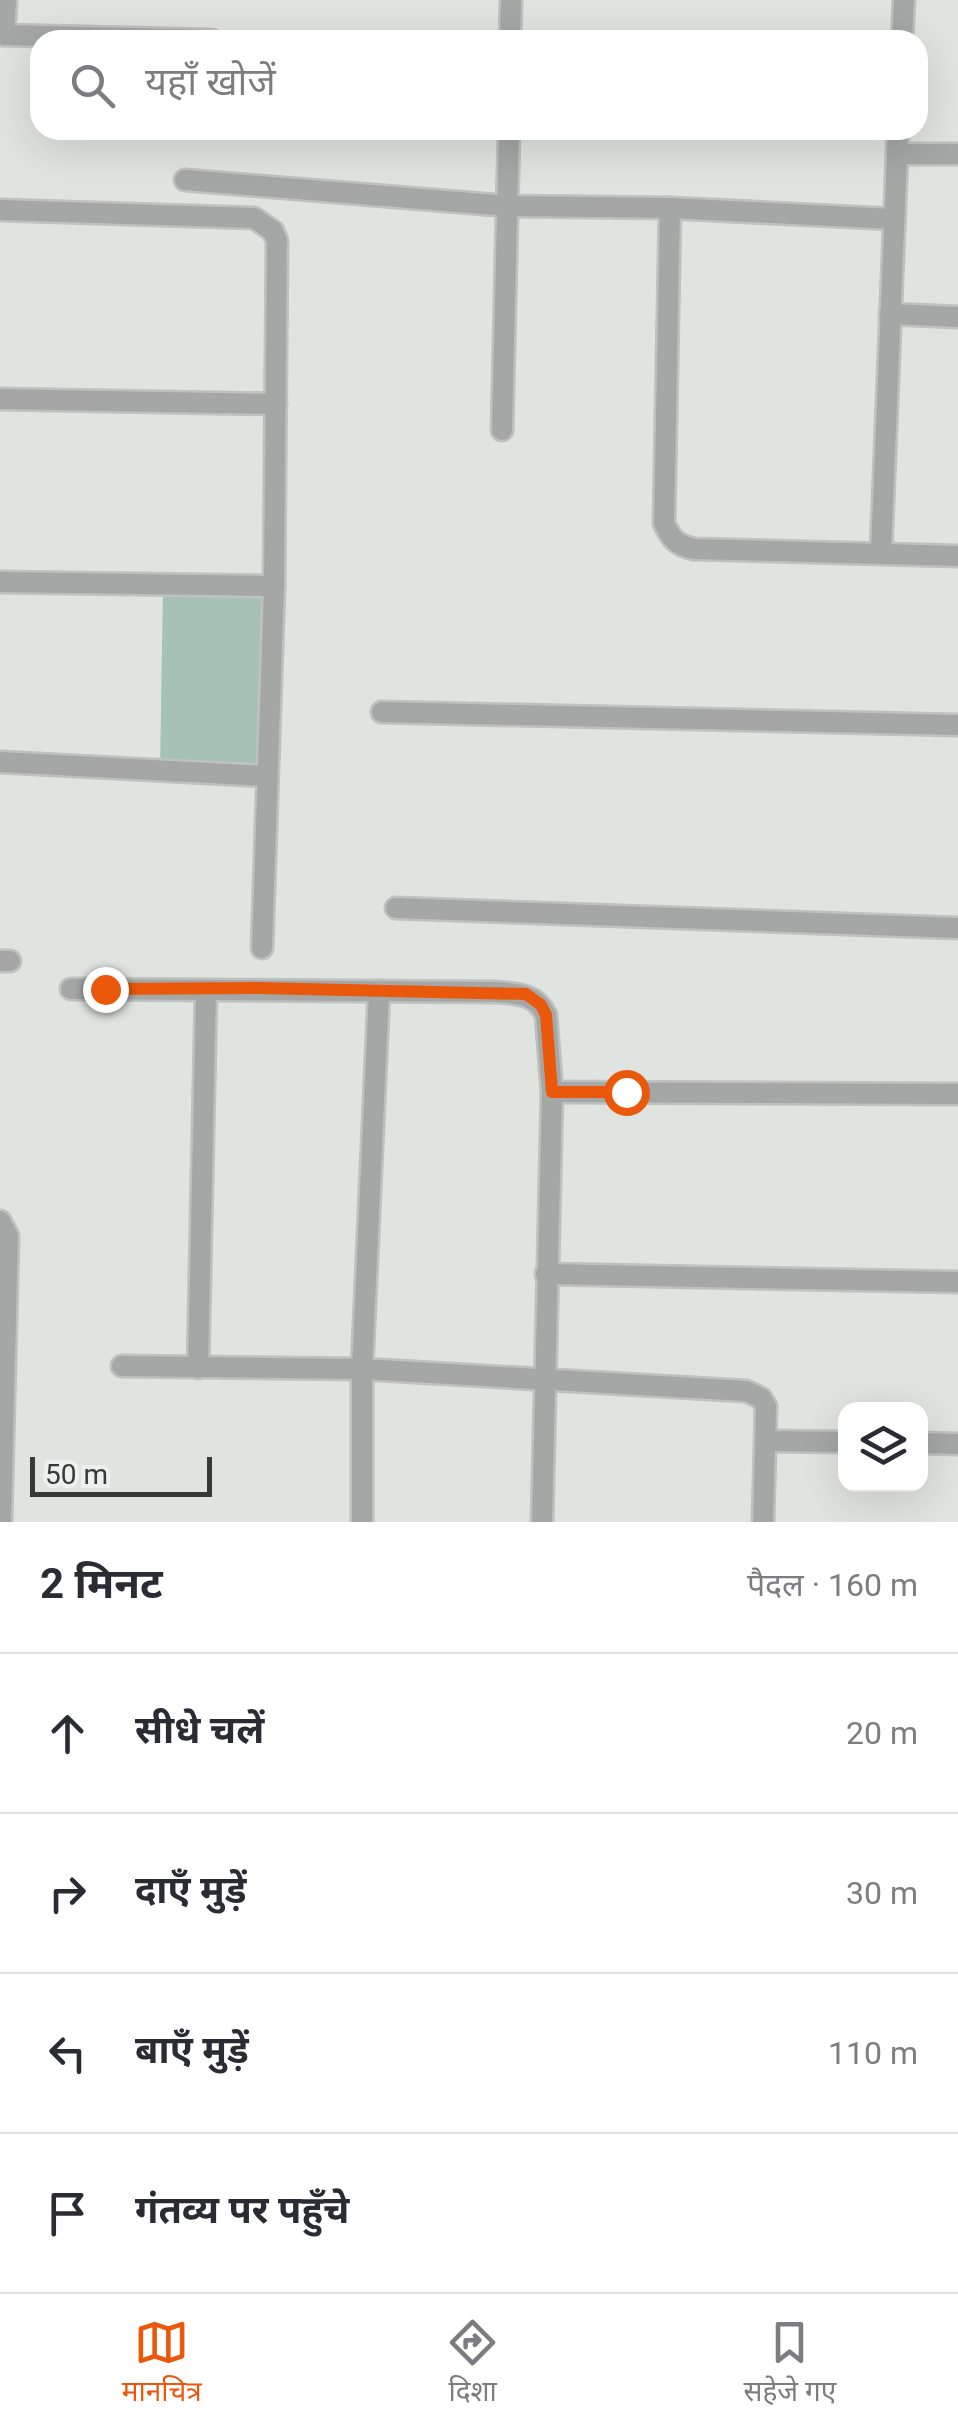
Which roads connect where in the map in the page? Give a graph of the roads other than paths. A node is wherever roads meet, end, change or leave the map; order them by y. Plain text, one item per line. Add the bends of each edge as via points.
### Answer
1 (6, 0) edge
2 (511, 0) edge
3 (904, 0) edge
4 (510, 30) edge
5 (902, 30) edge
6 (30, 36) edge
7 (509, 140) edge
8 (898, 140) edge
9 (897, 154) junction
10 (958, 154) edge
11 (185, 180) dead end
12 (508, 206) junction
13 (670, 208) junction
14 (0, 210) edge
15 (893, 219) junction
16 (890, 314) junction
17 (958, 316) edge
18 (0, 399) edge
19 (276, 404) junction
20 (502, 430) dead end
21 (881, 552) junction
22 (958, 556) edge
23 (0, 582) edge
24 (274, 586) junction
25 (382, 712) dead end
26 (958, 725) edge
27 (0, 762) edge
28 (266, 776) junction
29 (396, 908) dead end
30 (958, 928) edge
31 (262, 948) dead end
32 (71, 989) dead end
33 (206, 991) junction
34 (378, 991) junction
35 (552, 1092) junction
36 (958, 1094) edge
37 (0, 1222) edge
38 (546, 1274) junction
39 (958, 1282) edge
40 (122, 1366) dead end
41 (198, 1368) junction
42 (362, 1369) junction
43 (544, 1378) junction
44 (767, 1442) junction
45 (838, 1442) edge
46 (928, 1443) edge
47 (958, 1444) edge
48 (1, 1522) edge
49 (362, 1522) edge
50 (542, 1522) edge
51 (764, 1522) edge

1 - 6 street via 4,35
2 - 4 street
3 - 5 street
7 - 12 street
8 - 9 street
9 - 10 street
9 - 15 street
11 - 12 street
12 - 13 street
12 - 20 street
13 - 15 street
13 - 21 street via 664,522 670,537 694,549
14 - 19 street via 262,221 277,241
15 - 16 street
16 - 17 street
16 - 21 street
18 - 19 street
19 - 24 street
21 - 22 street
23 - 24 street
24 - 28 street
25 - 26 street
27 - 28 street
28 - 31 street
29 - 30 street
32 - 33 street
33 - 34 street
33 - 41 street
34 - 35 street via 526,994 546,1015
34 - 42 street
35 - 36 street
35 - 38 street
37 - 48 street via 8,1236
38 - 39 street
38 - 43 street
40 - 41 street
41 - 42 street
42 - 43 street
42 - 49 street
43 - 44 street via 746,1390 766,1406
43 - 50 street
44 - 45 street
44 - 51 street
46 - 47 street

